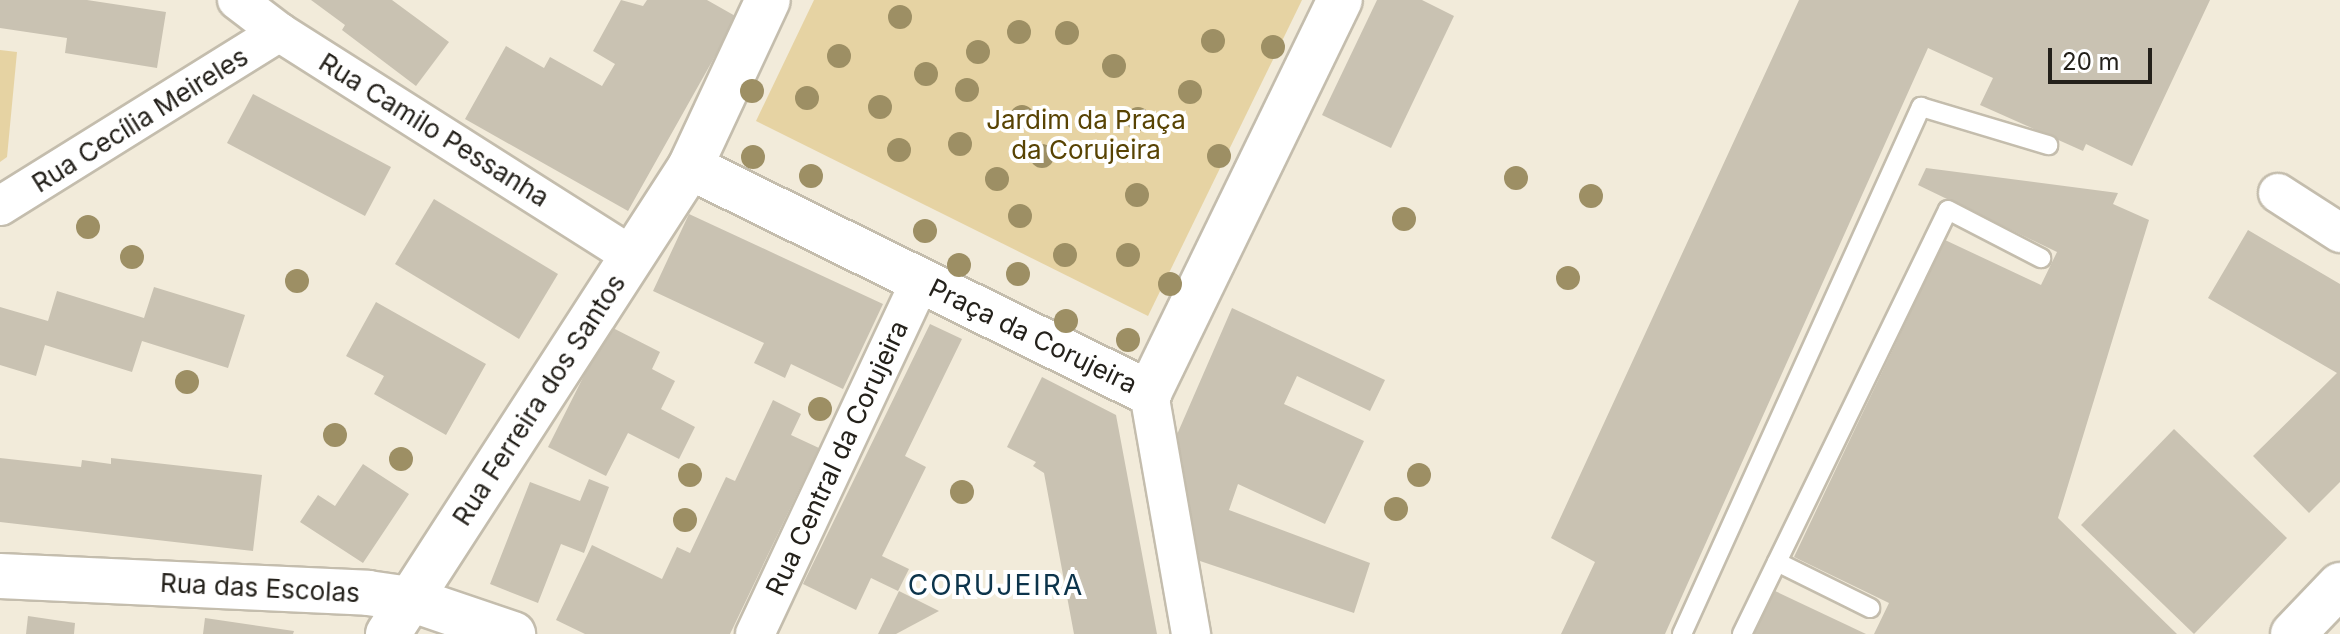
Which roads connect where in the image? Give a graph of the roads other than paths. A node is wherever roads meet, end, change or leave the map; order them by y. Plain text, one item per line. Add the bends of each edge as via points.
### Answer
1 (237, 0) edge
2 (768, 0) edge
3 (1340, 0) edge
4 (279, 32) junction
5 (2048, 145) dead end
6 (690, 167) junction
7 (2278, 193) dead end
8 (0, 206) edge
9 (2340, 233) edge
10 (633, 257) junction
11 (2041, 258) dead end
12 (920, 282) junction
13 (1149, 393) junction
14 (1777, 562) junction
15 (0, 576) edge
16 (2340, 585) edge
17 (1870, 608) dead end
18 (399, 616) edge
19 (513, 634) edge
20 (755, 634) edge
21 (1191, 634) edge
22 (1682, 634) edge
23 (1742, 634) edge
24 (2293, 634) edge

1 - 4 street, Rua Camilo Pessanha
2 - 6 street
3 - 13 street, Praça da Corujeira
4 - 8 street, Rua Cecília Meireles
4 - 10 street, Rua Camilo Pessanha
5 - 22 lane via 1921,107
6 - 10 street, Rua Ferreira dos Santos
6 - 12 street, Praça da Corujeira
7 - 9 street
10 - 18 street, Rua Ferreira dos Santos
11 - 14 lane via 1948,210
12 - 13 street, Praça da Corujeira
12 - 20 street, Rua Central da Corujeira
13 - 21 street
14 - 17 lane
14 - 23 lane
15 - 18 street, Rua das Escolas
16 - 24 street
18 - 19 street, Rua das Escolas

